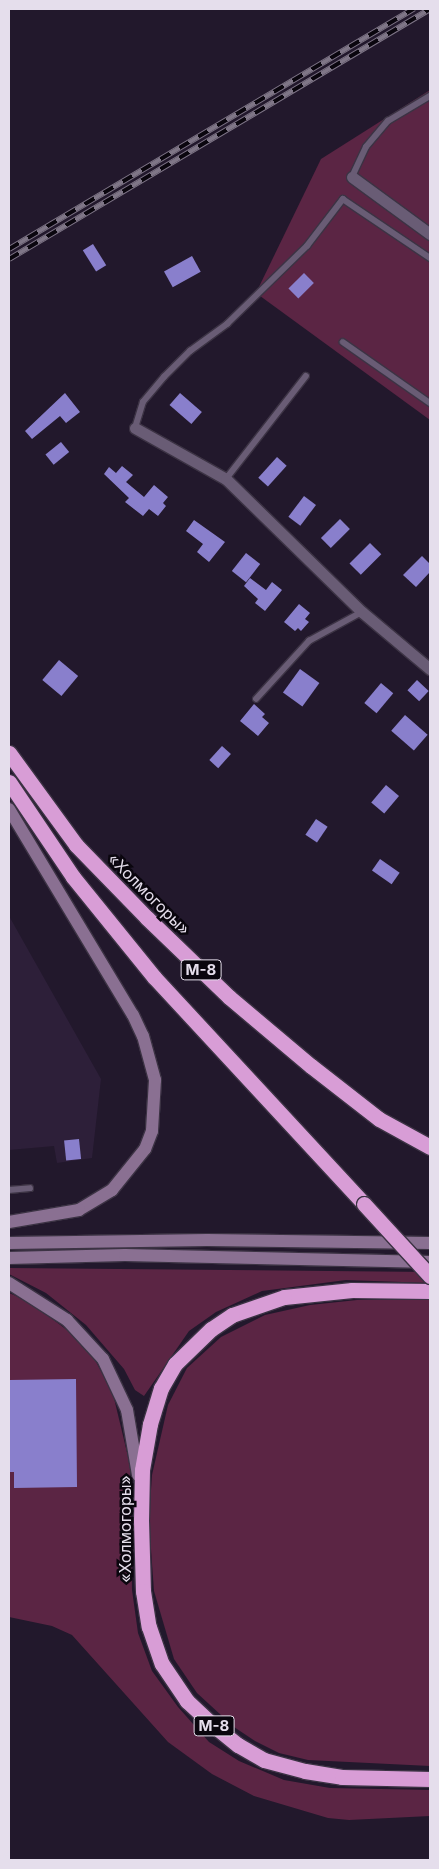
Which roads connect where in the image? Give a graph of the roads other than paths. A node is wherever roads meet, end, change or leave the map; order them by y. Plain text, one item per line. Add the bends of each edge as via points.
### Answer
1 (430, 96) edge
2 (352, 177) joint
3 (430, 234) edge
4 (430, 258) edge
5 (343, 342) dead end
6 (306, 376) dead end
7 (430, 403) edge
8 (135, 428) joint
9 (226, 479) junction
10 (362, 612) junction
11 (430, 669) edge
12 (256, 699) dead end
13 (9, 753) edge
14 (9, 782) edge
15 (9, 809) edge
16 (430, 1147) edge
17 (30, 1188) dead end
18 (9, 1190) edge
19 (9, 1222) edge
20 (430, 1242) edge
21 (9, 1243) edge
22 (9, 1258) edge
23 (430, 1262) edge
24 (430, 1276) edge
25 (9, 1283) edge
26 (430, 1291) edge
27 (141, 1520) junction
28 (430, 1779) edge

1 - 2 lane via 388,122 366,147
2 - 3 street
4 - 8 lane via 343,199 307,246 227,324 190,351 164,377 143,402
5 - 7 lane
6 - 9 lane
8 - 9 street
9 - 10 street
10 - 11 street
10 - 12 lane via 309,641
13 - 16 highway, «Холмогоры» / М-8 via 76,845 146,918 230,997 380,1119
14 - 24 highway, М-8, bridge via 73,877 148,969
15 - 19 main road via 133,1016 143,1036 155,1080 154,1114 145,1149 112,1190 79,1210
17 - 18 lane
20 - 21 main road via 188,1240
22 - 23 main road via 125,1255
25 - 27 main road, М-8 via 54,1310 80,1331 112,1374 133,1433
26 - 27 highway, «Холмогоры» / М-8 via 352,1290 284,1297 232,1315 211,1329 175,1364 162,1388 150,1424 142,1470
27 - 28 highway, «Холмогоры» / М-8 via 143,1591 162,1664 187,1701 213,1725 264,1760 305,1771 342,1777

